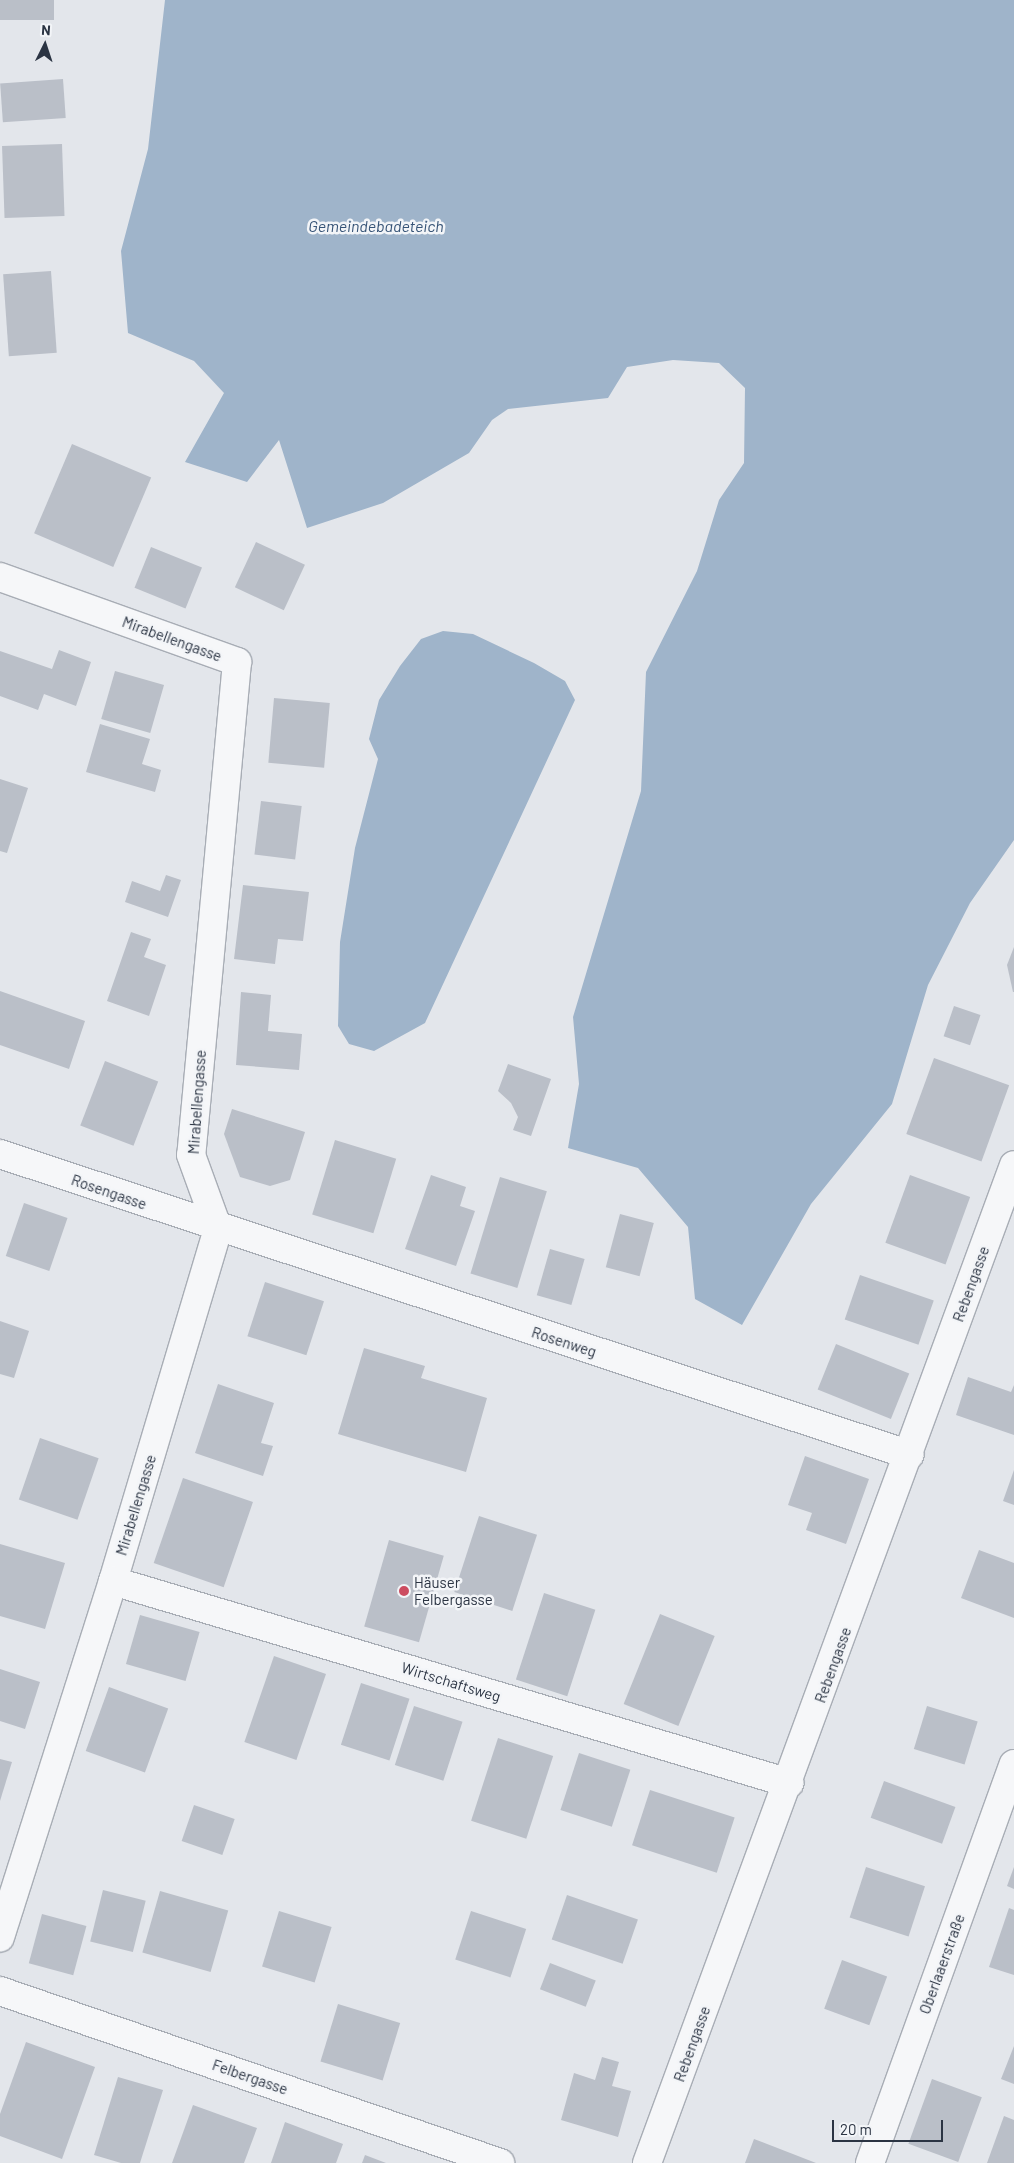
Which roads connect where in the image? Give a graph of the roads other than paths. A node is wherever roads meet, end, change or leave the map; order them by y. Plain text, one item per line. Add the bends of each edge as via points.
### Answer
1 (0, 577) edge
2 (0, 1154) edge
3 (1014, 1165) edge
4 (218, 1229) junction
5 (910, 1455) junction
6 (113, 1581) junction
7 (1014, 1764) edge
8 (790, 1783) junction
9 (0, 1937) edge
10 (0, 1991) edge
11 (500, 2163) edge
12 (647, 2163) edge
13 (870, 2163) edge

1 - 4 street, Mirabellengasse via 237,662 191,1155
2 - 4 street, Rosengasse
3 - 5 street, Rebengasse
4 - 5 street, Rosenweg
4 - 6 street, Mirabellengasse
5 - 8 street, Rebengasse
6 - 8 street, Wirtschaftsweg
6 - 9 street, Mirabellengasse
7 - 13 street, Oberlaaerstraße
8 - 12 street, Rebengasse
10 - 11 street, Felbergasse

